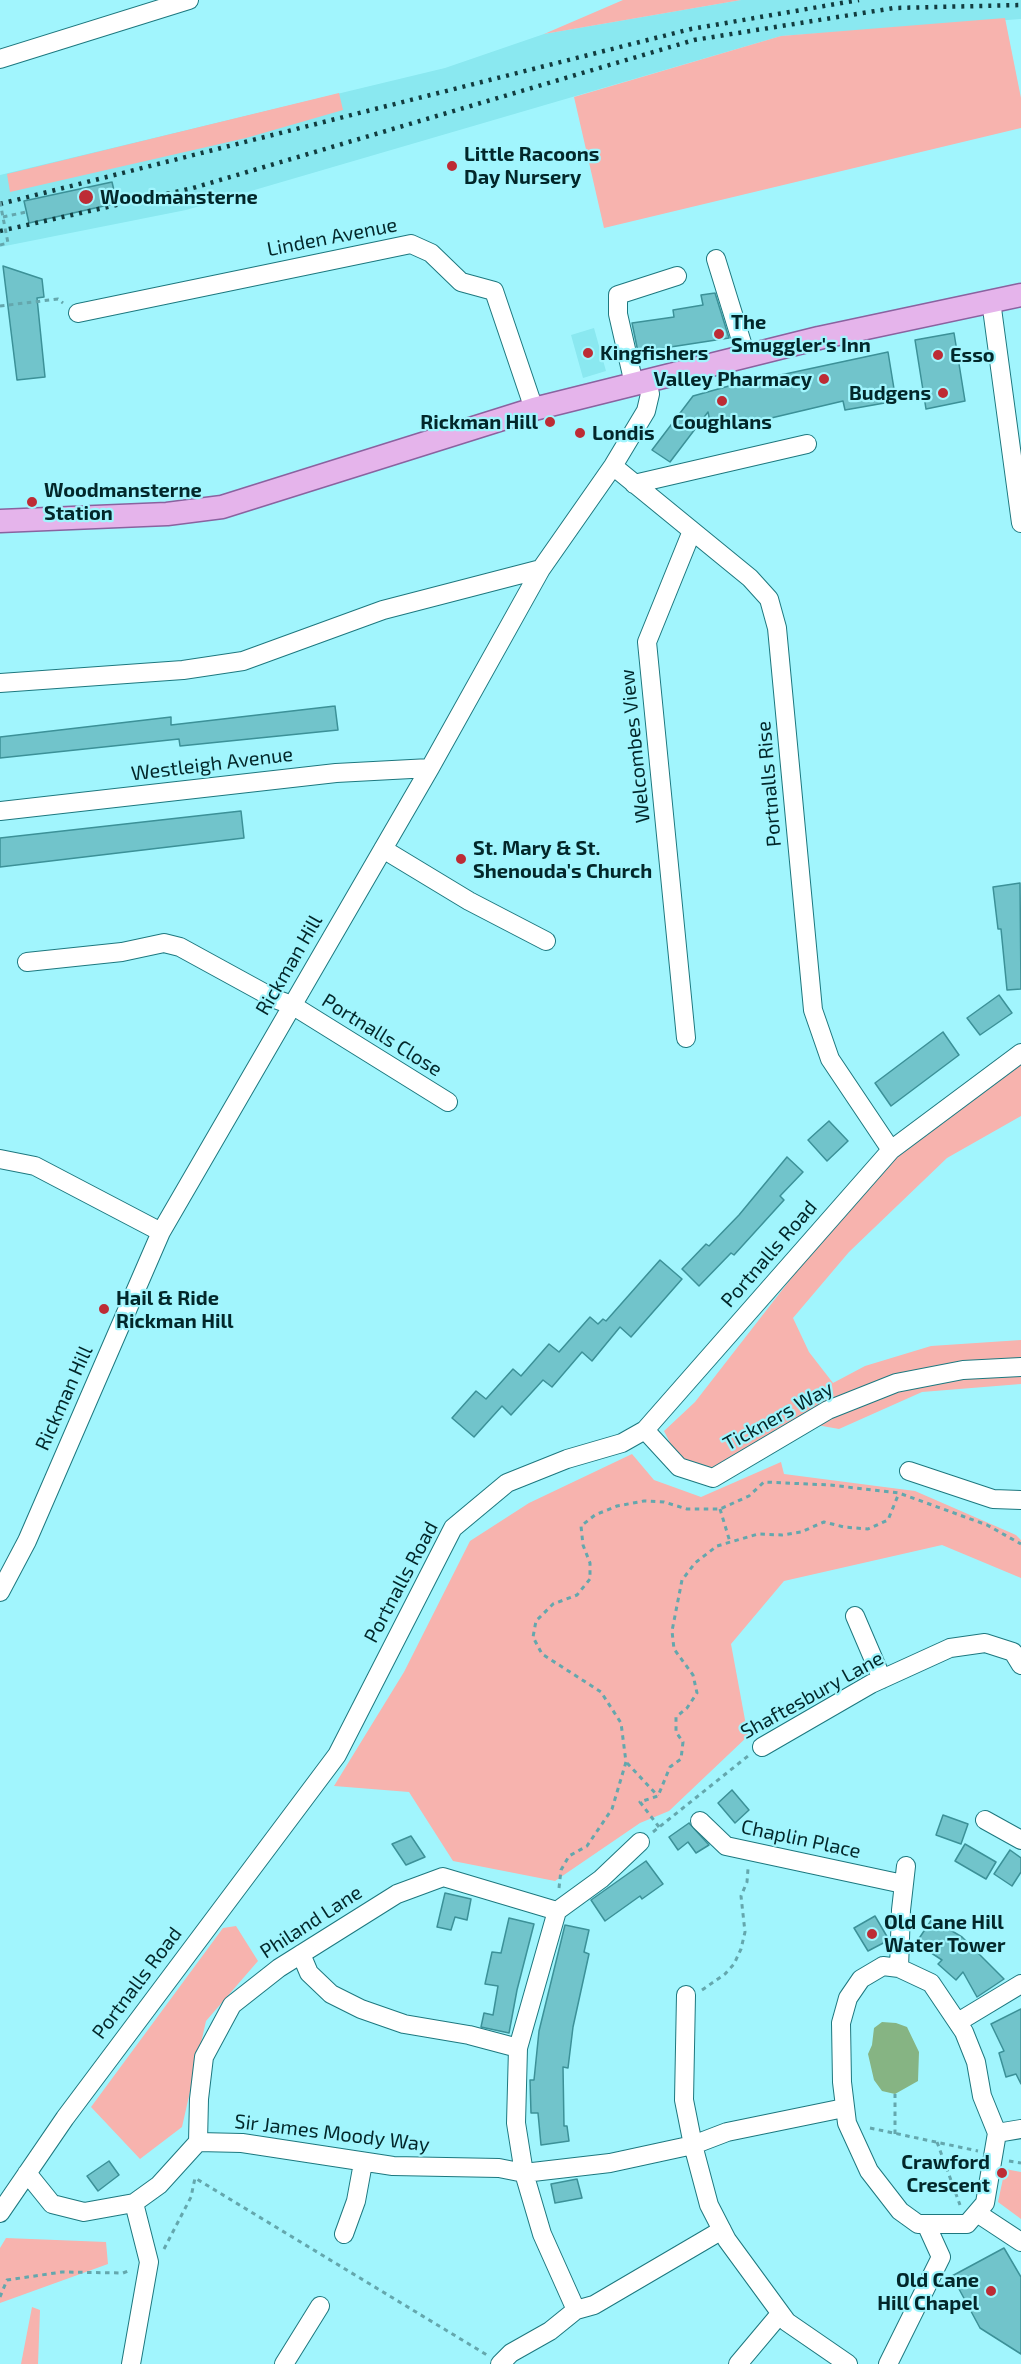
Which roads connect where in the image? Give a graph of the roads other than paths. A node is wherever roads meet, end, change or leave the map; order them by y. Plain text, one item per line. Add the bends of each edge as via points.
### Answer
1 (189, 0) edge
2 (0, 59) edge
3 (716, 259) dead end
4 (677, 276) dead end
5 (1021, 295) edge
6 (991, 301) junction
7 (78, 313) road end
8 (746, 356) junction
9 (640, 383) junction
10 (534, 409) junction
11 (807, 444) dead end
12 (613, 466) junction
13 (634, 484) junction
14 (0, 520) edge
15 (1021, 523) edge
16 (692, 531) junction
17 (541, 569) junction
18 (0, 683) edge
19 (430, 768) junction
20 (0, 812) edge
21 (383, 849) junction
22 (546, 941) dead end
23 (27, 962) dead end
24 (292, 1005) junction
25 (686, 1038) dead end
26 (1021, 1053) edge
27 (448, 1102) dead end
28 (891, 1150) junction
29 (0, 1159) edge
30 (162, 1232) junction
31 (1021, 1367) edge
32 (645, 1430) junction
33 (909, 1471) dead end
34 (1021, 1500) edge
35 (0, 1592) edge
36 (855, 1616) dead end
37 (1021, 1665) edge
38 (882, 1679) junction
39 (762, 1747) road end
40 (985, 1820) dead end
41 (700, 1821) dead end
42 (1021, 1840) edge
43 (640, 1842) road end
44 (557, 1911) junction
45 (300, 1954) junction
46 (899, 1968) junction
47 (1021, 1984) edge
48 (686, 1995) road end
49 (958, 2022) junction
50 (518, 2048) junction
51 (846, 2115) junction
52 (1021, 2129) edge
53 (997, 2133) junction
54 (198, 2142) junction
55 (693, 2145) junction
56 (363, 2163) junction
57 (27, 2173) junction
58 (525, 2173) junction
59 (134, 2203) junction
60 (0, 2213) edge
61 (972, 2218) junction
62 (926, 2224) junction
63 (722, 2230) junction
64 (344, 2234) dead end
65 (1021, 2242) edge
66 (320, 2306) dead end
67 (576, 2310) junction
68 (780, 2314) junction
69 (131, 2364) edge
70 (284, 2364) edge
71 (500, 2364) edge
72 (738, 2364) edge
73 (848, 2364) edge
74 (888, 2364) edge

1 - 2 street
3 - 8 street
4 - 9 street, Rickman Hill via 618,295 618,314
5 - 6 main road
6 - 8 main road
6 - 15 street
7 - 10 street, Linden Avenue via 411,244 431,254 461,282 494,291
8 - 9 main road
9 - 10 main road
9 - 12 street, Rickman Hill via 650,394 646,411
10 - 14 main road via 222,507 167,514
11 - 13 street
12 - 13 street, Portnalls Rise
12 - 17 street, Rickman Hill
13 - 16 street, Portnalls Rise
16 - 25 street, Welcombes View via 647,642
16 - 28 street, Portnalls Rise via 760,588 774,613 813,1011 830,1059
17 - 18 street via 383,610 243,661 183,670
17 - 19 street, Rickman Hill
19 - 20 street, Westleigh Avenue via 336,773
19 - 21 street, Rickman Hill
21 - 22 street via 469,902
21 - 24 street, Rickman Hill
23 - 24 street, Portnalls Close via 122,952 165,943 200,955
24 - 27 street, Portnalls Close
24 - 30 street, Rickman Hill
26 - 28 street, Portnalls Road
28 - 32 street, Portnalls Road
29 - 30 street via 35,1166
30 - 35 street, Rickman Hill via 27,1541
31 - 32 street, Tickners Way via 963,1370 896,1383 828,1410 713,1478 679,1467
32 - 57 street, Portnalls Road via 622,1443 567,1459 507,1484 453,1528 337,1755
33 - 34 street via 993,1498
36 - 38 street
37 - 38 street, Shaftesbury Lane via 1013,1652 985,1643 950,1648
38 - 39 street, Shaftesbury Lane
40 - 42 street
41 - 46 street, Chaplin Place via 726,1846 904,1875
43 - 44 street via 601,1879
44 - 45 street, Philand Lane via 443,1877 397,1894
44 - 50 street
45 - 50 street via 309,1973 331,1994 361,2009 404,2024
45 - 54 street, Philand Lane via 232,2005 204,2057
46 - 49 street via 931,1983
46 - 51 street via 883,1966 861,1978 848,1998 841,2023
47 - 49 street
48 - 55 street via 684,2100
49 - 53 street via 976,2062 982,2096
50 - 58 street via 516,2123
51 - 55 street, Sir James Moody Way via 727,2132
51 - 62 street via 869,2170 884,2192 900,2211 918,2224
52 - 53 street
53 - 61 street via 986,2203
54 - 56 street, Sir James Moody Way via 242,2143
54 - 59 street via 159,2185
55 - 58 street, Sir James Moody Way via 610,2163
55 - 63 street via 709,2205
56 - 58 street, Sir James Moody Way via 500,2168
56 - 64 street via 356,2201
57 - 59 street via 52,2204 84,2212
57 - 60 street, Portnalls Road
58 - 67 street via 542,2234
59 - 69 street via 149,2262
61 - 62 street
61 - 65 street
62 - 74 street via 941,2257
63 - 67 street via 594,2305
63 - 68 street
66 - 70 street
67 - 71 street
68 - 72 street
68 - 73 street

